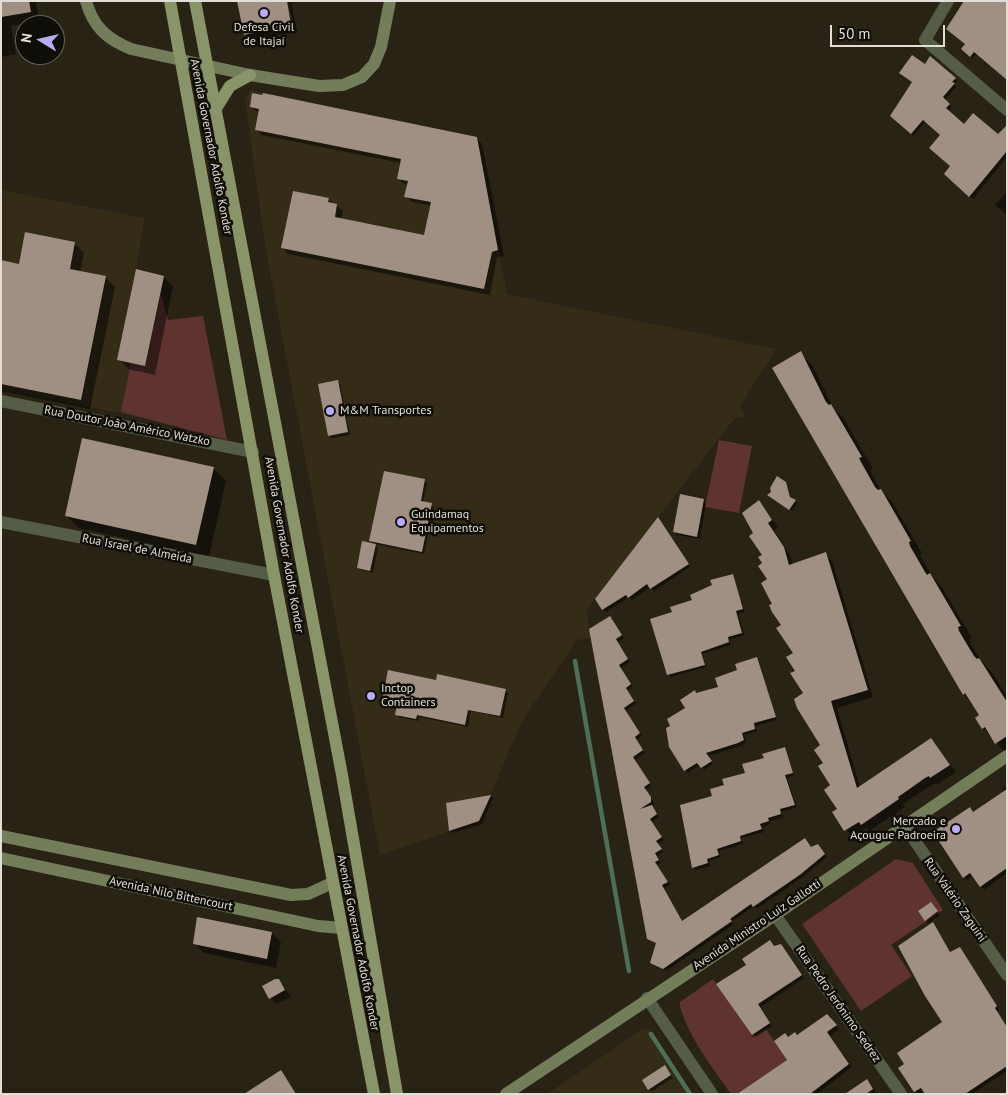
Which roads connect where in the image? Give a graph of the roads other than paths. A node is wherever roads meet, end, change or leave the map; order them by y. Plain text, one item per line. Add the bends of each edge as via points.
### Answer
1 (86, 1) edge
2 (170, 1) edge
3 (195, 1) edge
4 (390, 1) edge
5 (948, 1) edge
6 (180, 59) junction
7 (207, 65) junction
8 (250, 75) junction
9 (216, 110) junction
10 (1007, 110) edge
11 (1, 401) edge
12 (253, 452) junction
13 (1, 522) edge
14 (274, 575) junction
15 (1007, 756) edge
16 (904, 825) junction
17 (1, 836) edge
18 (1, 858) edge
19 (332, 883) junction
20 (775, 914) junction
21 (341, 928) junction
22 (1007, 975) edge
23 (647, 998) junction
24 (374, 1094) edge
25 (397, 1094) edge
26 (506, 1094) edge
27 (712, 1094) edge
28 (901, 1094) edge

1 - 6 street via 90,16 100,31 113,41 131,49
2 - 6 main road, Avenida Governador Adolfo Konder
3 - 7 main road, Avenida Governador Adolfo Konder
4 - 8 street via 378,56 368,71 353,82 319,86
5 - 10 street via 925,40
6 - 7 street
6 - 12 main road, Avenida Governador Adolfo Konder
7 - 8 street
7 - 9 main road, Avenida Governador Adolfo Konder
8 - 9 main road via 225,90
9 - 25 main road, Avenida Governador Adolfo Konder via 342,775
11 - 12 street, Rua Doutor João Américo Watzko
12 - 14 main road, Avenida Governador Adolfo Konder
13 - 14 street, Rua Israel de Almeida
14 - 19 main road, Avenida Governador Adolfo Konder
15 - 16 street, Avenida Ministro Luiz Gallotti
16 - 20 street, Avenida Ministro Luiz Gallotti
16 - 22 street, Rua Valério Zaguini
17 - 19 street, Avenida Nilo Bittencourt via 291,896 308,894
18 - 21 street, Avenida Nilo Bittencourt via 318,926
19 - 21 main road, Avenida Governador Adolfo Konder
20 - 23 street, Avenida Ministro Luiz Gallotti
20 - 28 street, Rua Pedro Jerônimo Sedrez
21 - 24 main road, Avenida Governador Adolfo Konder
23 - 26 street, Avenida Ministro Luiz Gallotti
23 - 27 street

